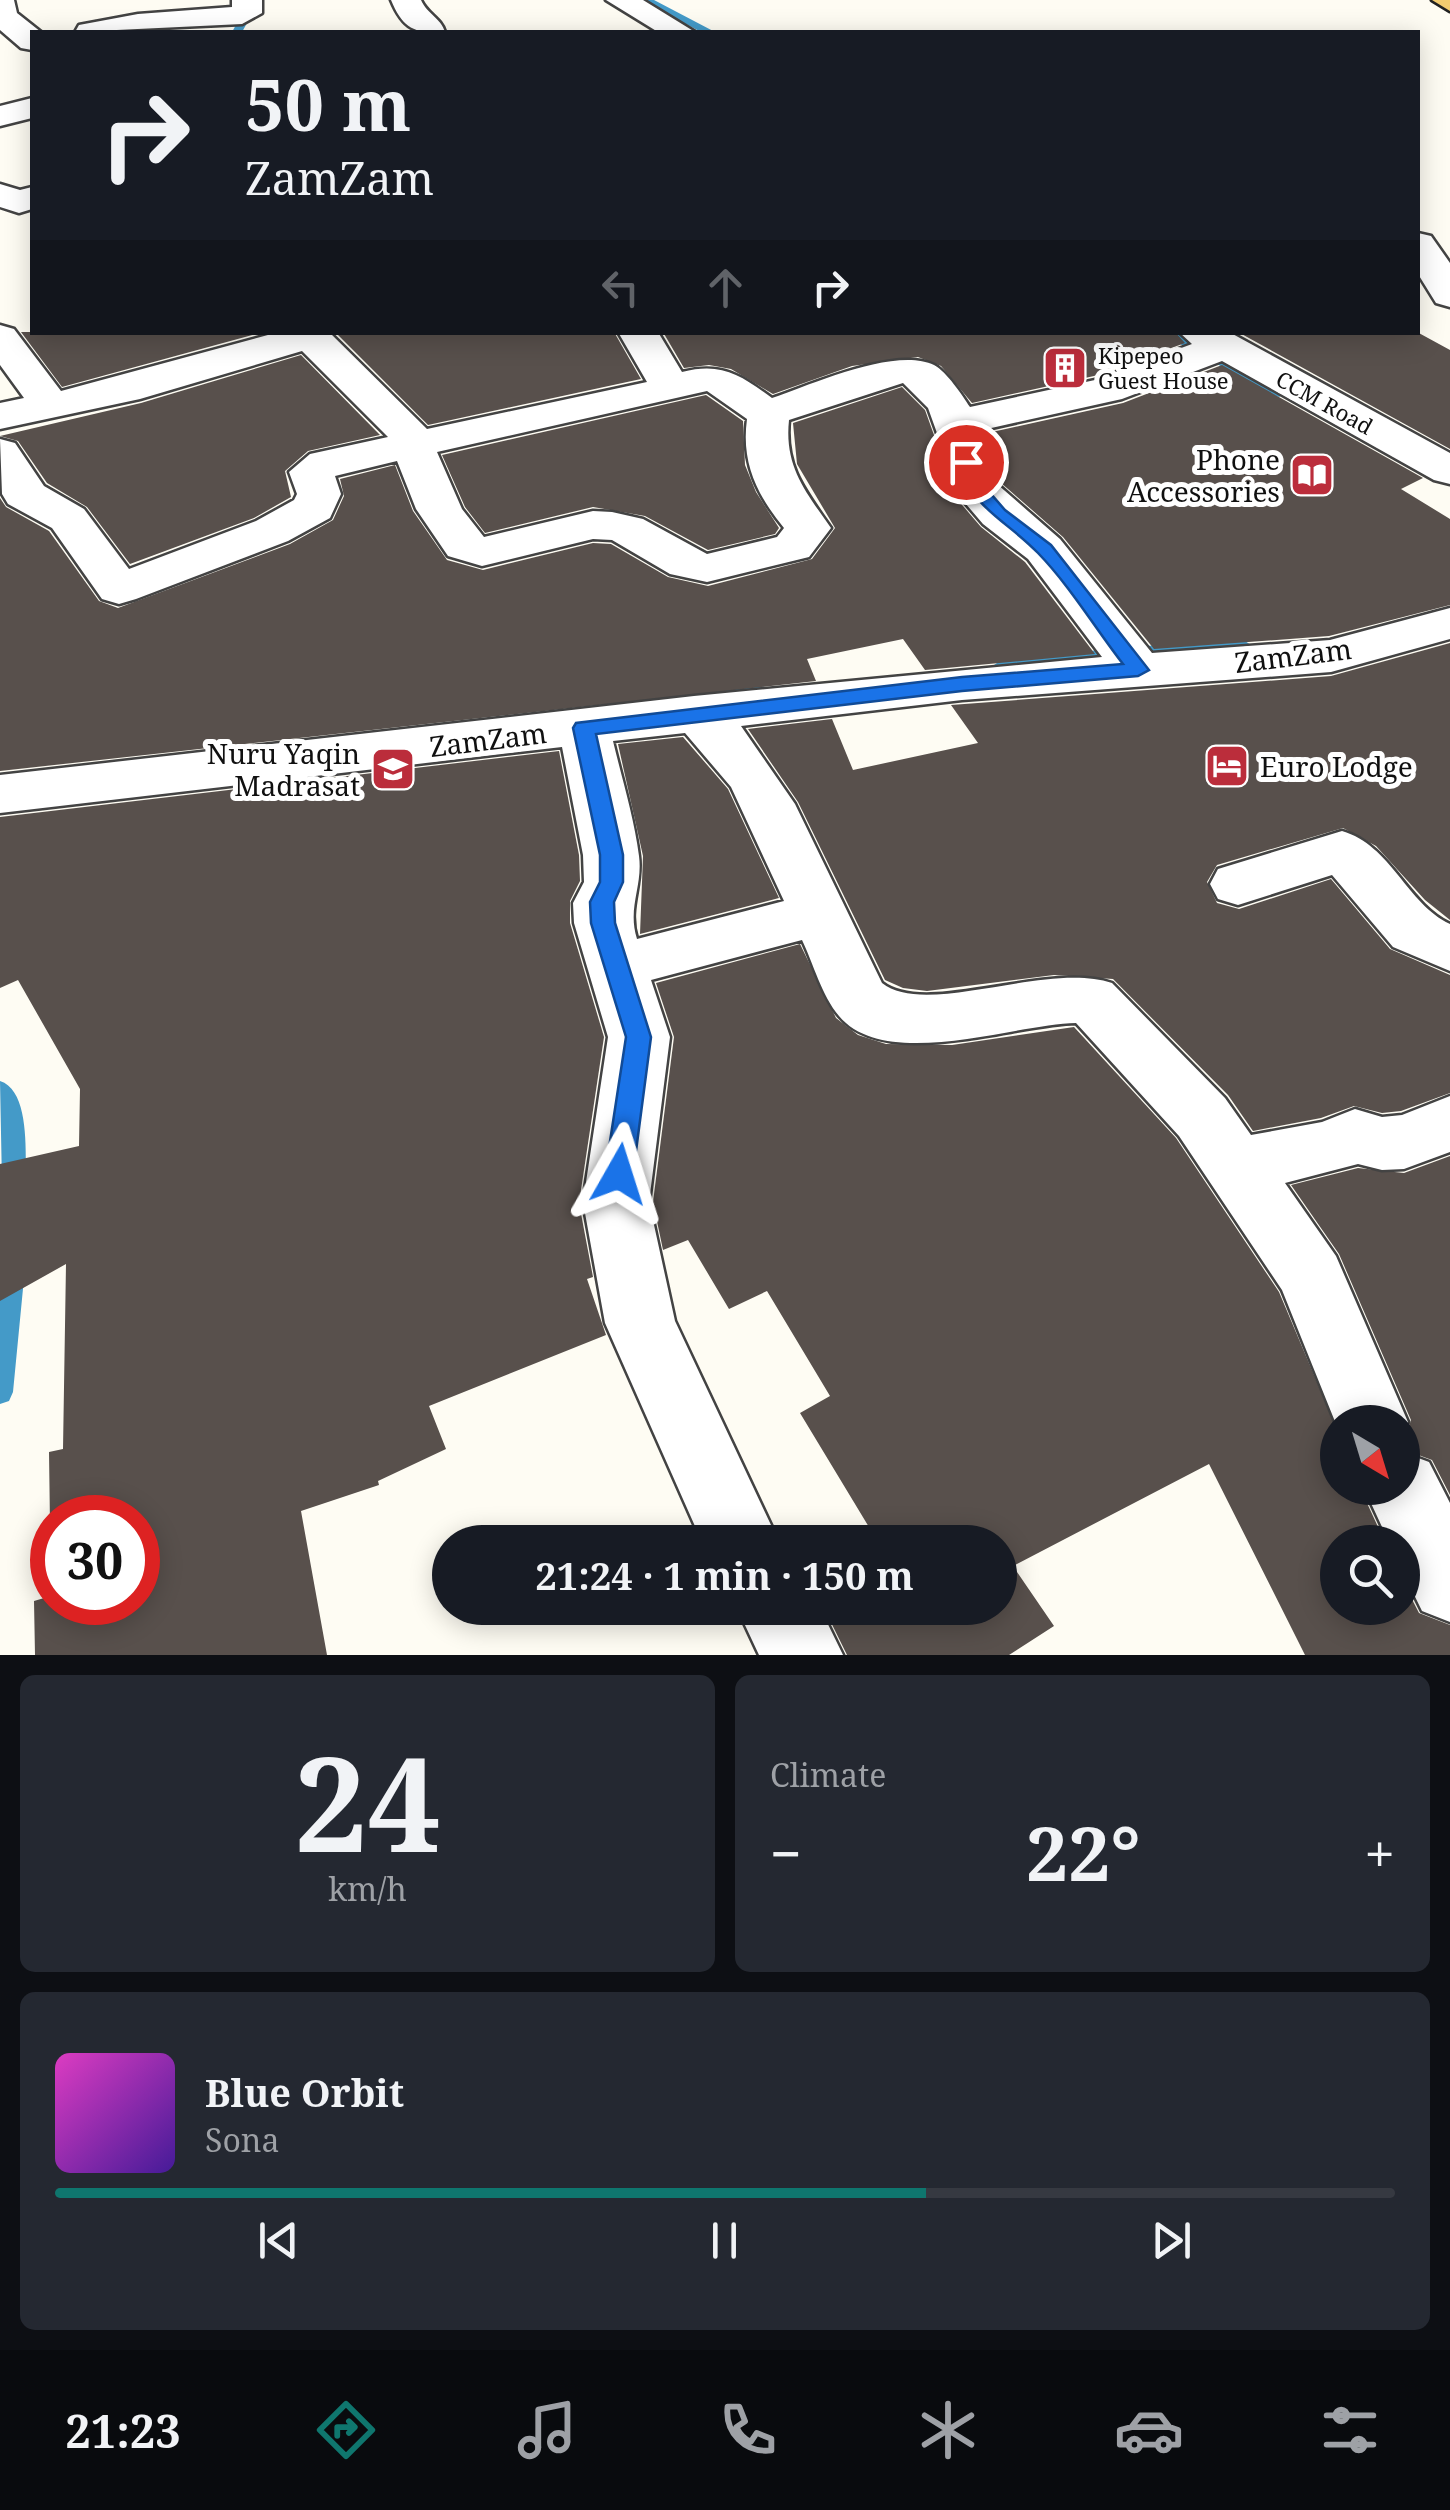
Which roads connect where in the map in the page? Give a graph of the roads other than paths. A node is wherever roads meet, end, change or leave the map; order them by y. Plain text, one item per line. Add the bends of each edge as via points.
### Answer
1 (248, 0) edge
2 (406, 0) edge
3 (621, 0) edge
4 (0, 1) edge
5 (101, 30) edge
6 (430, 30) edge
7 (676, 30) edge
8 (27, 53) edge
9 (30, 108) edge
10 (0, 116) edge
11 (0, 195) edge
12 (30, 199) edge
13 (1420, 246) edge
14 (1450, 295) edge
15 (303, 335) edge
16 (308, 335) edge
17 (640, 335) edge
18 (0, 337) edge
19 (1212, 339) edge
20 (679, 388) junction
21 (51, 407) junction
22 (770, 413) junction
23 (0, 416) edge
24 (952, 424) junction
25 (414, 442) junction
26 (0, 452) edge
27 (1450, 471) edge
28 (1450, 623) edge
29 (1138, 670) junction
30 (694, 713) junction
31 (584, 728) junction
32 (0, 794) edge
33 (1238, 884) dead end
34 (818, 914) junction
35 (1450, 949) edge
36 (616, 967) junction
37 (1450, 1122) edge
38 (1234, 1166) junction
39 (1363, 1405) edge
40 (1410, 1505) edge
41 (733, 1525) edge
42 (1450, 1584) edge
43 (786, 1625) edge
44 (803, 1655) edge

1 - 5 street via 244,14
2 - 6 street via 414,19
3 - 7 street
4 - 8 street via 2,16
9 - 10 street
11 - 12 street
13 - 14 street
15 - 21 street
16 - 25 street via 388,406
17 - 20 street via 668,382
18 - 21 street
19 - 24 street via 1107,390
19 - 27 street, CCM Road
20 - 22 street via 708,378 722,381
20 - 25 street
21 - 23 street
22 - 24 street via 902,371 921,374 939,390
22 - 25 street via 768,470 808,528 793,548 707,568 612,526 482,552 464,546 439,509
24 - 29 street via 976,488 1044,549
25 - 26 street via 315,467 312,480 320,494 314,508 272,531 119,589 60,512 24,494
28 - 29 street, ZamZam via 1331,656
29 - 30 street, ZamZam
30 - 31 street, ZamZam
30 - 34 street via 722,734 754,778
31 - 32 street, ZamZam
31 - 36 street via 611,855 612,882 602,902
33 - 35 street via 1342,851 1414,932
34 - 36 street
34 - 38 street via 860,999 881,1016 969,1017 1038,1000 1091,999 1202,1117
36 - 41 street via 639,1037 616,1202 640,1323
37 - 38 street via 1404,1143 1380,1146 1356,1136 1330,1148
38 - 39 street via 1312,1276
40 - 42 street
43 - 44 street

